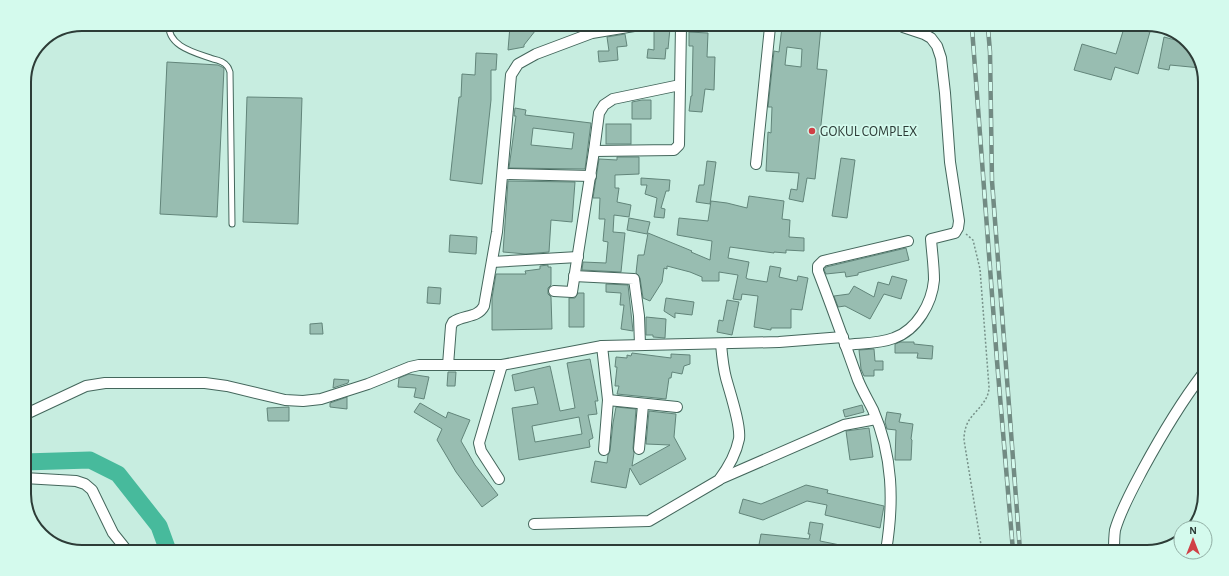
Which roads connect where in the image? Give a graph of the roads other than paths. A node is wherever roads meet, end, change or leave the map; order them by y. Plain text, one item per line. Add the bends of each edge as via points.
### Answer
1 (170, 31) edge
2 (604, 31) edge
3 (681, 31) edge
4 (770, 31) edge
5 (915, 31) edge
6 (680, 85) junction
7 (594, 152) junction
8 (756, 164) dead end
9 (503, 174) junction
10 (591, 176) junction
11 (232, 224) dead end
12 (908, 241) dead end
13 (578, 257) junction
14 (492, 262) junction
15 (574, 276) junction
16 (554, 291) dead end
17 (844, 341) junction
18 (721, 344) junction
19 (640, 345) junction
20 (602, 346) junction
21 (448, 365) junction
22 (502, 365) junction
23 (1198, 380) edge
24 (608, 400) junction
25 (643, 405) junction
26 (677, 407) dead end
27 (31, 412) edge
28 (876, 419) junction
29 (604, 450) dead end
30 (639, 450) dead end
31 (31, 478) edge
32 (499, 479) dead end
33 (719, 480) junction
34 (534, 524) dead end
35 (122, 545) edge
36 (887, 545) edge
37 (1114, 545) edge

1 - 11 lane via 176,43 192,52 221,61 227,65 230,72
2 - 9 street via 536,54 518,64 511,75
3 - 6 street
4 - 8 street
5 - 17 street via 931,38 941,58 958,228 955,233 931,239 934,266 931,296 923,314 908,331 894,338 876,342
6 - 7 street via 613,100 604,105 599,113
6 - 7 street via 677,149
7 - 10 street
9 - 10 street
9 - 14 street
10 - 13 street
12 - 17 street via 820,263 818,266
13 - 14 street
13 - 15 street
14 - 21 street via 482,310 456,320 451,326
15 - 16 street via 572,292
15 - 19 street via 634,279
17 - 18 street
17 - 28 street
18 - 19 street
18 - 33 street via 739,439 727,470
19 - 20 street
20 - 22 street
20 - 24 street
21 - 22 street
21 - 27 street via 410,367 321,399 303,401 285,400 205,383 105,383 86,386
22 - 32 street via 479,443 481,452
23 - 37 street via 1159,440 1134,486 1120,515
24 - 25 street
24 - 29 street
25 - 26 street
25 - 30 street
28 - 33 street via 844,425
28 - 36 street via 890,466 892,488
31 - 35 street via 76,481 85,484 92,490
33 - 34 street via 649,521

